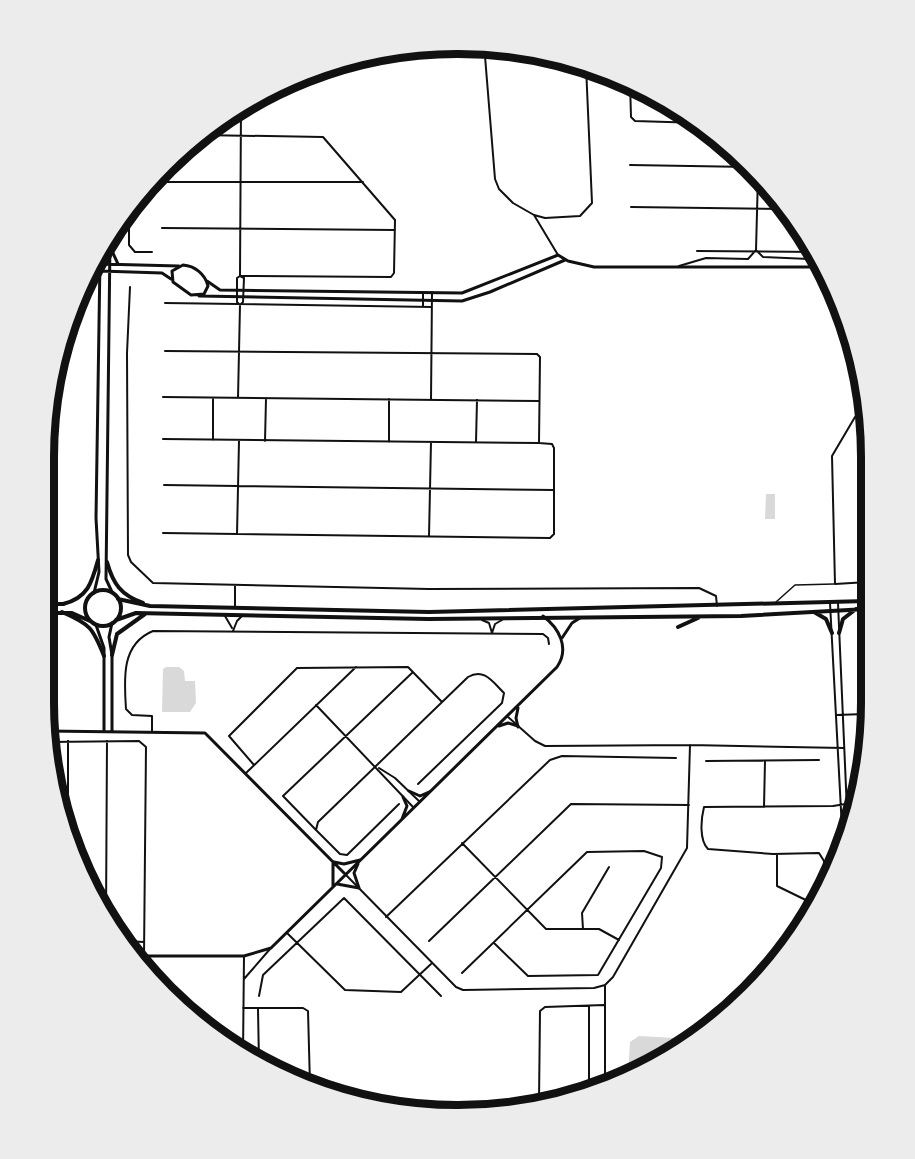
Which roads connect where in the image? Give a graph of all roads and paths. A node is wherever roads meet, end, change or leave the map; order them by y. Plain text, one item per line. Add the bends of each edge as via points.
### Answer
1 (485, 55) edge
2 (586, 75) edge
3 (630, 93) edge
4 (241, 117) edge
5 (683, 123) edge
6 (215, 135) edge
7 (240, 135) junction
8 (630, 165) dead end
9 (738, 167) edge
10 (162, 182) dead end
11 (240, 182) junction
12 (363, 182) junction
13 (758, 187) edge
14 (630, 207) dead end
15 (757, 209) junction
16 (776, 209) edge
17 (534, 215) junction
18 (129, 223) edge
19 (162, 228) dead end
20 (240, 229) junction
21 (395, 230) junction
22 (697, 250) dead end
23 (756, 250) junction
24 (111, 251) edge
25 (152, 252) dead end
26 (804, 252) edge
27 (110, 253) edge
28 (558, 255) junction
29 (110, 257) joint
30 (808, 258) edge
31 (565, 260) junction
32 (104, 263) edge
33 (110, 265) junction
34 (120, 265) junction
35 (163, 266) junction
36 (179, 266) junction
37 (680, 266) junction
38 (813, 267) edge
39 (100, 272) joint
40 (110, 272) junction
41 (119, 272) junction
42 (162, 273) junction
43 (240, 276) junction
44 (171, 279) junction
45 (207, 281) junction
46 (130, 287) dead end
47 (110, 288) junction
48 (244, 289) junction
49 (237, 290) junction
50 (423, 292) junction
51 (432, 292) junction
52 (199, 296) junction
53 (237, 296) junction
54 (244, 296) junction
55 (423, 299) junction
56 (432, 300) junction
57 (165, 303) dead end
58 (240, 305) junction
59 (423, 307) junction
60 (432, 307) junction
61 (165, 351) dead end
62 (239, 352) junction
63 (432, 352) junction
64 (163, 396) dead end
65 (213, 398) junction
66 (238, 398) junction
67 (266, 399) junction
68 (389, 399) junction
69 (431, 400) junction
70 (477, 400) junction
71 (539, 401) junction
72 (859, 414) edge
73 (163, 439) dead end
74 (213, 440) junction
75 (239, 441) junction
76 (265, 441) junction
77 (389, 442) junction
78 (431, 442) junction
79 (476, 442) junction
80 (539, 443) junction
81 (107, 452) junction
82 (97, 453) junction
83 (164, 485) dead end
84 (238, 488) junction
85 (430, 489) junction
86 (554, 490) junction
87 (163, 533) dead end
88 (237, 534) junction
89 (429, 536) junction
90 (98, 560) junction
91 (107, 561) junction
92 (861, 582) edge
93 (835, 584) junction
94 (235, 585) junction
95 (112, 592) junction
96 (94, 593) junction
97 (87, 599) junction
98 (118, 599) junction
99 (861, 601) edge
100 (830, 603) junction
101 (838, 603) junction
102 (54, 604) edge
103 (63, 604) junction
104 (773, 604) junction
105 (147, 605) junction
106 (717, 606) junction
107 (668, 607) junction
108 (235, 608) junction
109 (856, 609) junction
110 (861, 609) edge
111 (831, 610) junction
112 (838, 610) junction
113 (813, 611) junction
114 (54, 612) edge
115 (62, 612) junction
116 (146, 613) junction
117 (224, 615) junction
118 (243, 615) junction
119 (543, 616) junction
120 (584, 616) junction
121 (678, 616) junction
122 (705, 616) junction
123 (508, 617) junction
124 (476, 618) junction
125 (91, 621) junction
126 (114, 622) junction
127 (96, 625) junction
128 (678, 627) dead end
129 (233, 631) junction
130 (492, 633) junction
131 (832, 633) junction
132 (839, 633) junction
133 (562, 638) junction
134 (549, 644) dead end
135 (861, 644) edge
136 (112, 655) junction
137 (104, 656) junction
138 (356, 667) junction
139 (861, 670) edge
140 (413, 672) junction
141 (442, 702) junction
142 (520, 704) junction
143 (316, 705) junction
144 (843, 714) junction
145 (861, 714) edge
146 (836, 715) junction
147 (508, 717) junction
148 (497, 727) junction
149 (518, 727) junction
150 (55, 731) edge
151 (104, 731) junction
152 (112, 731) junction
153 (152, 731) junction
154 (346, 735) junction
155 (56, 741) edge
156 (68, 741) junction
157 (107, 741) junction
158 (690, 745) junction
159 (838, 748) junction
160 (844, 748) junction
161 (676, 759) dead end
162 (819, 760) dead end
163 (765, 761) junction
164 (706, 762) dead end
165 (254, 765) junction
166 (376, 766) junction
167 (246, 773) junction
168 (418, 784) dead end
169 (436, 788) junction
170 (409, 791) junction
171 (403, 797) junction
172 (420, 802) junction
173 (846, 802) junction
174 (399, 804) dead end
175 (689, 805) junction
176 (840, 805) junction
177 (68, 806) edge
178 (764, 807) junction
179 (414, 808) junction
180 (846, 808) edge
181 (397, 825) junction
182 (841, 826) edge
183 (316, 830) junction
184 (462, 843) junction
185 (777, 854) junction
186 (361, 860) junction
187 (333, 862) junction
188 (609, 867) dead end
189 (822, 872) edge
190 (346, 874) junction
191 (495, 876) junction
192 (333, 886) junction
193 (358, 888) junction
194 (106, 899) edge
195 (808, 901) edge
196 (527, 910) junction
197 (386, 917) junction
198 (583, 929) junction
199 (287, 933) junction
200 (620, 940) junction
201 (133, 941) edge
202 (429, 941) dead end
203 (144, 942) junction
204 (297, 943) junction
205 (494, 943) junction
206 (271, 948) junction
207 (144, 956) joint
208 (244, 956) junction
209 (431, 964) junction
210 (462, 973) dead end
211 (420, 975) junction
212 (244, 979) junction
213 (605, 985) junction
214 (259, 996) dead end
215 (441, 996) dead end
216 (604, 1005) junction
217 (589, 1006) junction
218 (243, 1008) junction
219 (258, 1008) junction
220 (243, 1043) edge
221 (259, 1052) edge
222 (310, 1077) edge
223 (605, 1077) edge
224 (589, 1083) edge
225 (539, 1096) edge
226 (422, 1103) edge
227 (488, 1104) edge

1 - 17 street via 495,179 508,199
2 - 17 street via 592,203 577,217
3 - 5 street via 632,119
4 - 7 street
6 - 7 street
7 - 11 street
7 - 12 street via 325,138
8 - 9 street
10 - 11 street
11 - 12 street
11 - 20 street
12 - 21 street via 394,216
13 - 15 street
14 - 15 street
15 - 16 street
15 - 23 street
17 - 28 street
18 - 25 street via 129,245 135,252
19 - 20 street
20 - 21 street
20 - 43 street
21 - 43 street via 394,273 388,277
22 - 23 street
23 - 26 street
23 - 30 street via 763,257
23 - 37 street via 748,259 706,258
24 - 34 street
27 - 29 street
28 - 31 street
28 - 51 street via 462,293
29 - 33 street
31 - 37 street via 594,267
31 - 56 street via 462,301
32 - 33 street
33 - 34 street
33 - 40 street
34 - 35 street
35 - 36 street
35 - 42 street
36 - 44 street via 172,271
36 - 45 street via 192,266
37 - 38 street
39 - 40 street
39 - 82 street
40 - 41 street
40 - 47 street
41 - 42 street
41 - 47 street
42 - 44 street
43 - 48 street
43 - 49 street
44 - 52 street via 183,292
45 - 49 street via 216,289
45 - 52 street via 207,291
46 - 94 street via 128,555 154,584
47 - 81 street
48 - 49 street
48 - 50 street
48 - 54 street
49 - 53 street
50 - 51 street
50 - 55 street
51 - 56 street
52 - 53 street
53 - 54 street
53 - 58 street
54 - 55 street
54 - 58 street
55 - 56 street
55 - 59 street
56 - 60 street
57 - 58 street
58 - 59 street
58 - 62 street
59 - 60 street
60 - 63 street
61 - 62 street
62 - 63 street
62 - 66 street
63 - 69 street
63 - 71 street via 538,354
64 - 65 street
65 - 66 street
65 - 74 street
66 - 67 street
67 - 68 street
67 - 76 street
68 - 69 street
68 - 77 street
69 - 70 street
70 - 71 street
70 - 79 street
71 - 80 street
72 - 93 street via 832,456
73 - 74 street
74 - 75 street
75 - 76 street
75 - 84 street
76 - 77 street
77 - 78 street
78 - 79 street
78 - 85 street
79 - 80 street
80 - 86 street via 552,444
81 - 82 street
81 - 91 street
82 - 90 street
83 - 84 street
84 - 85 street
84 - 88 street
85 - 86 street
85 - 89 street
86 - 89 street via 554,534 546,538
87 - 88 street
88 - 89 street
90 - 96 street
90 - 103 main road via 90,587 78,600
91 - 95 street via 106,579
91 - 105 main road via 111,579 120,591
92 - 93 street
93 - 104 lane via 795,585
94 - 106 street via 477,590 699,588 716,596
94 - 108 street
95 - 96 main road
95 - 98 main road
96 - 97 main road
97 - 103 main road
97 - 125 main road via 85,609
98 - 105 main road
98 - 126 main road via 121,608
99 - 101 main road
100 - 101 main road
100 - 104 main road
100 - 111 street
101 - 112 street
102 - 103 main road
104 - 106 main road
105 - 108 main road
106 - 107 main road
107 - 108 main road via 429,612
107 - 121 main road
109 - 110 main road
109 - 112 main road
109 - 132 main road via 843,619
111 - 112 main road
111 - 113 main road
111 - 131 street
112 - 132 street
113 - 122 main road
113 - 131 main road via 826,619
114 - 115 main road
115 - 125 main road
115 - 137 main road via 90,626
116 - 117 main road
116 - 126 main road
116 - 136 main road via 117,634
117 - 118 main road
117 - 129 street
118 - 124 main road
118 - 129 street
119 - 120 main road
119 - 123 main road
119 - 133 street via 556,626
120 - 121 main road
120 - 133 street via 572,623
121 - 122 main road
122 - 128 main road
123 - 124 main road
123 - 130 street via 496,623
124 - 130 street via 488,622
125 - 127 main road
126 - 127 main road
126 - 136 street via 109,633
127 - 137 street
129 - 130 street
129 - 153 street via 153,630 129,651 126,709 132,715 152,716
130 - 134 street via 543,634
131 - 146 street
132 - 144 street
133 - 142 street via 560,664
135 - 139 street
136 - 152 street
137 - 151 street
138 - 140 street via 408,667
138 - 143 street
138 - 165 street via 297,668 280,684 229,736
140 - 141 street
140 - 154 street
141 - 166 street
141 - 168 street via 480,672 505,698
142 - 147 street
142 - 149 street
143 - 154 street
143 - 165 street
144 - 145 street
144 - 146 street
144 - 160 street
146 - 159 street
147 - 148 street
147 - 149 street
148 - 149 street via 508,723
148 - 169 street
149 - 158 street via 545,746
150 - 151 street
151 - 152 street
152 - 153 street
153 - 167 street via 205,733
154 - 166 street
154 - 183 street via 283,796
155 - 156 street
156 - 157 street
156 - 177 street
157 - 194 street
157 - 203 street via 139,741 145,745
158 - 159 street
158 - 175 street
159 - 160 street
159 - 176 street
160 - 173 street
161 - 184 street via 553,758
162 - 163 street
163 - 164 street
163 - 178 street
165 - 167 street
166 - 170 street
166 - 171 street
166 - 183 street via 318,822
167 - 187 street
169 - 170 street via 424,795
169 - 172 street
170 - 172 street
171 - 179 street
171 - 181 street via 406,810
172 - 179 street
173 - 176 street
173 - 180 street
174 - 183 street via 347,855 340,854
175 - 191 street via 571,804
175 - 213 street via 685,853 614,977
176 - 178 street
176 - 182 street
178 - 185 street via 704,807 703,844 708,849
179 - 181 street
181 - 186 street
184 - 191 street
184 - 197 street
185 - 189 street via 819,853
185 - 195 street via 777,884
186 - 187 street
186 - 190 street
186 - 193 street via 354,873
187 - 190 street
187 - 192 street
188 - 198 street via 582,912
190 - 192 street
190 - 193 street
191 - 196 street
191 - 202 street
192 - 193 street via 343,883
192 - 199 street
193 - 197 street
196 - 198 street via 547,929
196 - 200 street via 589,851 644,851 662,857 663,866
196 - 205 street
197 - 209 street
198 - 200 street via 599,929
199 - 204 street
199 - 206 street
200 - 205 street via 602,971 593,976 528,976
201 - 203 street
203 - 207 street
204 - 211 street via 345,990 401,992
204 - 211 street via 344,898
204 - 214 street via 262,976
205 - 210 street
206 - 208 street
206 - 212 street
207 - 208 street
208 - 212 street
209 - 211 street
209 - 213 street via 452,985 463,990
211 - 215 street
212 - 218 street
213 - 216 street
216 - 217 street
216 - 223 street
217 - 224 street
217 - 225 street via 545,1007 540,1011
218 - 219 street
218 - 220 street
219 - 221 street
219 - 222 street via 308,1011
226 - 227 street

